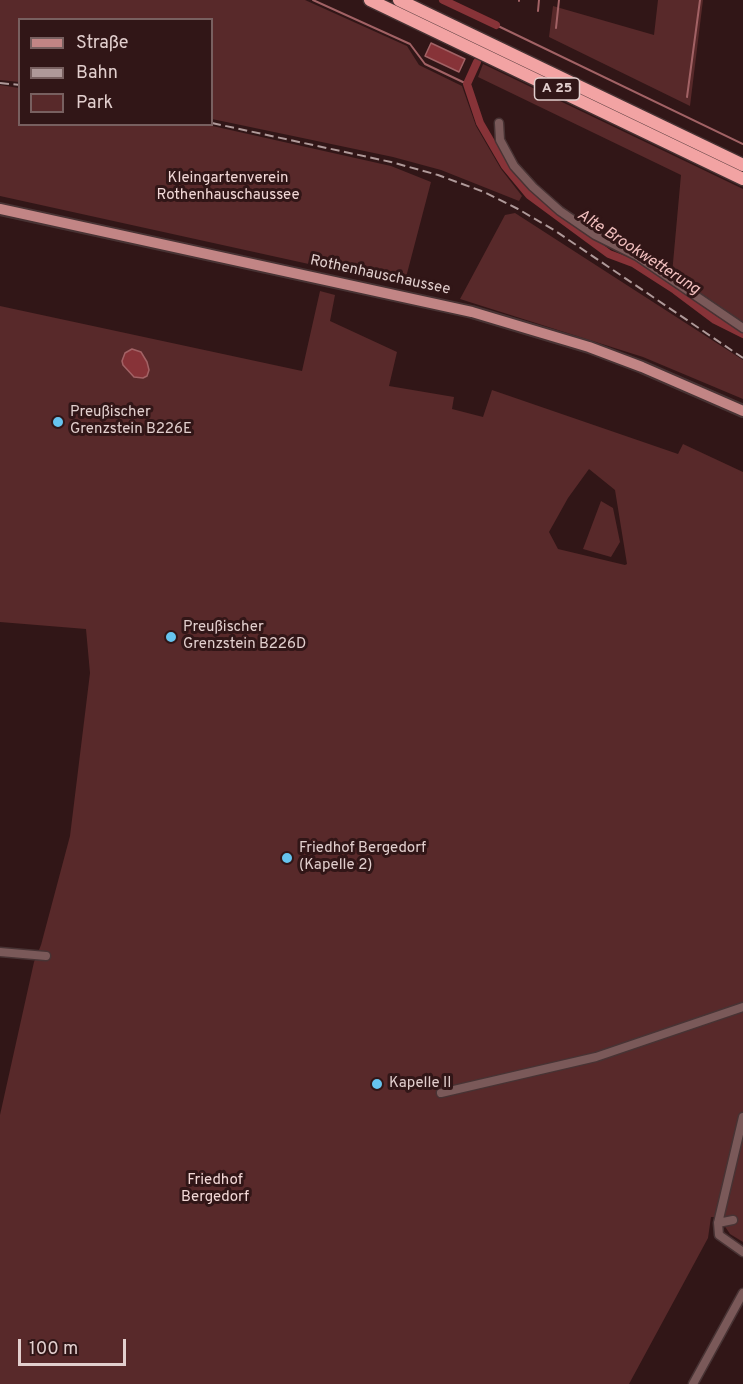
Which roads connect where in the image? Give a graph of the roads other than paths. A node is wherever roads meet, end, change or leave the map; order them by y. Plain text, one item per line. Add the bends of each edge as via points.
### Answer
1 (370, 0) edge
2 (399, 0) edge
3 (499, 123) dead end
4 (743, 165) edge
5 (743, 179) edge
6 (0, 208) edge
7 (743, 328) edge
8 (743, 411) edge
9 (0, 952) edge
10 (46, 956) dead end
11 (743, 1007) edge
12 (441, 1093) dead end
13 (743, 1117) edge
14 (733, 1220) dead end
15 (718, 1223) junction
16 (743, 1252) edge
17 (743, 1293) edge
18 (693, 1384) edge

1 - 5 highway, A 25
2 - 4 highway, A 25
3 - 7 street via 500,140 514,166 560,211 595,235 637,256
6 - 8 main road, Rothenhauschaussee via 472,312 590,347
9 - 10 street
11 - 12 street via 596,1057
13 - 15 street
14 - 15 street
15 - 16 street via 719,1235
17 - 18 street

